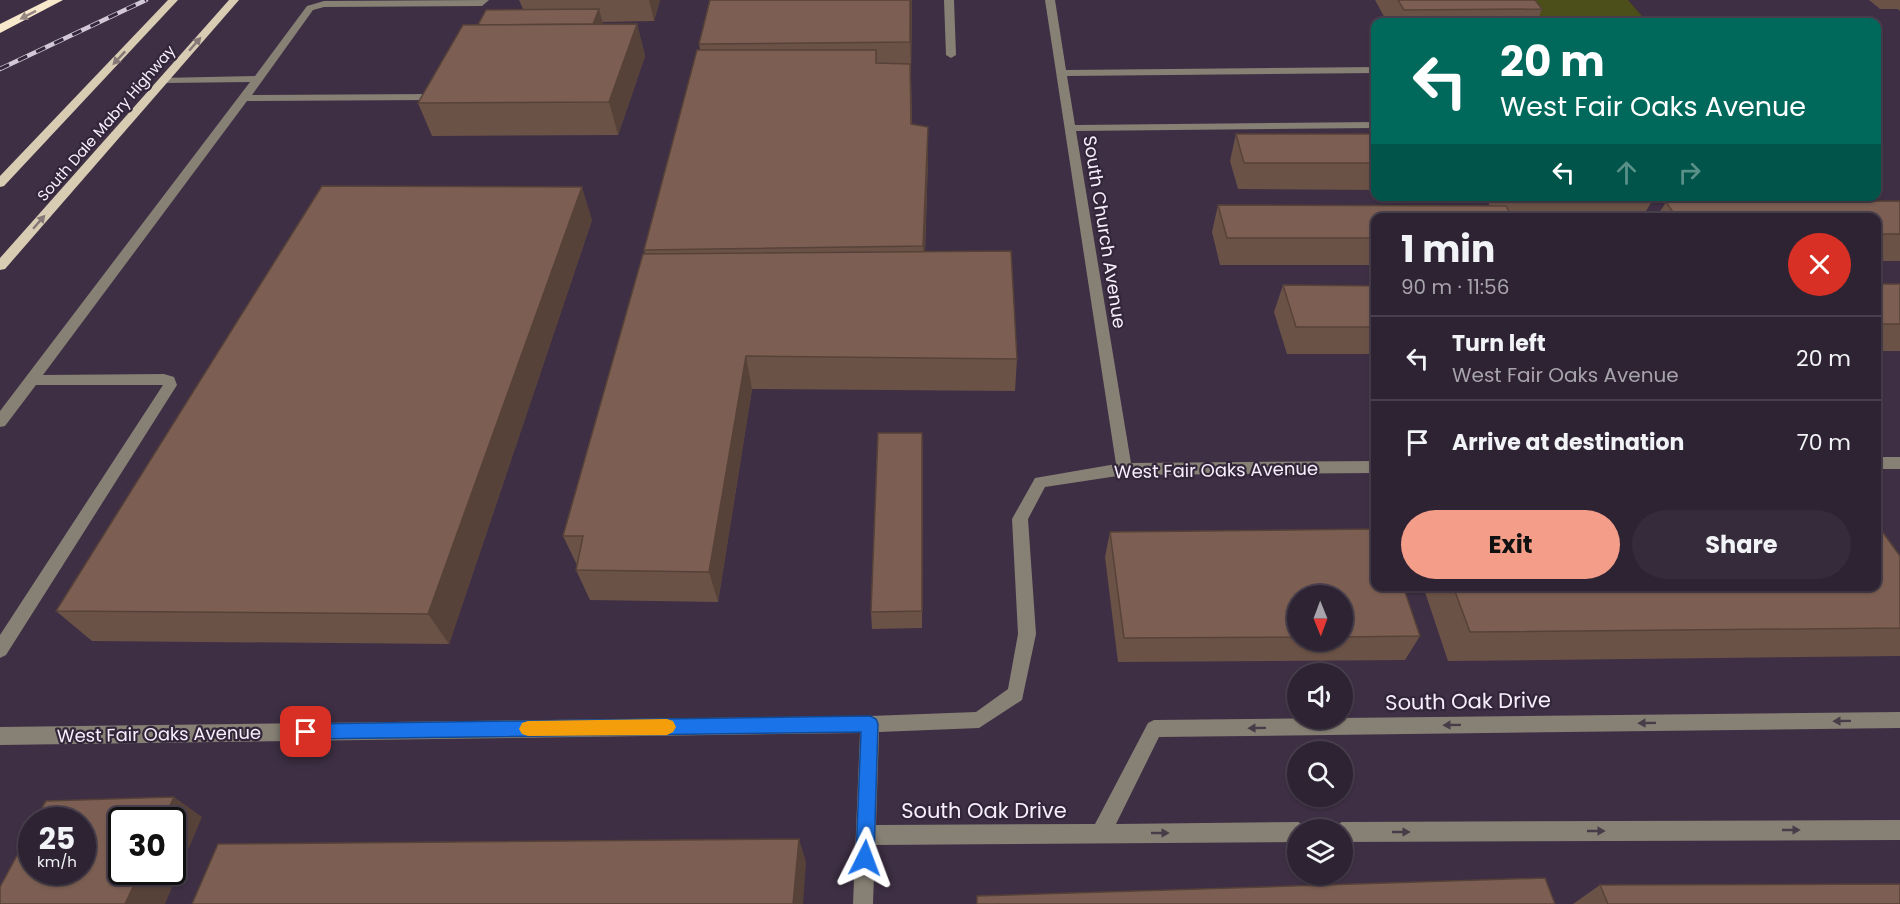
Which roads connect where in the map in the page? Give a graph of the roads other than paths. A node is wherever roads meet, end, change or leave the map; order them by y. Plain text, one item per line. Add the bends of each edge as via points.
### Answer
1 (57, 0) edge
2 (173, 0) edge
3 (234, 0) edge
4 (484, 0) edge
5 (949, 0) edge
6 (1050, 0) edge
7 (405, 2) edge
8 (0, 29) edge
9 (951, 55) dead end
10 (1371, 70) edge
11 (1062, 73) junction
12 (258, 79) junction
13 (164, 80) junction
14 (244, 98) junction
15 (431, 98) edge
16 (1371, 125) edge
17 (1070, 128) junction
18 (0, 183) edge
19 (0, 266) edge
20 (32, 380) junction
21 (0, 422) edge
22 (1881, 463) edge
23 (1900, 463) edge
24 (1371, 467) edge
25 (1124, 469) junction
26 (0, 650) edge
27 (1900, 720) edge
28 (870, 724) junction
29 (0, 736) edge
30 (1900, 830) edge
31 (1287, 832) edge
32 (1353, 832) edge
33 (1101, 833) junction
34 (866, 835) junction
35 (862, 904) edge

1 -> 8 highway
2 -> 18 main road, South Dale Mabry Highway
13 -> 3 main road, South Dale Mabry Highway
4 - 7 street
5 - 9 street
6 - 11 street, South Church Avenue
7 - 12 street via 324,4 310,8
10 - 11 street
11 - 17 street, South Church Avenue
12 - 13 street
12 - 14 street
19 -> 13 main road, South Dale Mabry Highway
14 - 15 street
14 - 20 street
16 - 17 street
17 - 25 street, South Church Avenue
20 - 21 street
20 - 26 street via 164,379 170,385
22 - 23 street
24 - 25 street, West Fair Oaks Avenue
25 - 28 street, West Fair Oaks Avenue via 1040,482 1020,519 1027,634 1016,694 979,720
27 -> 33 street, South Oak Drive via 1154,729
28 - 29 street, West Fair Oaks Avenue
28 - 34 street
32 -> 30 street
33 -> 31 street, South Oak Drive
33 - 34 street, South Oak Drive
34 - 35 street

